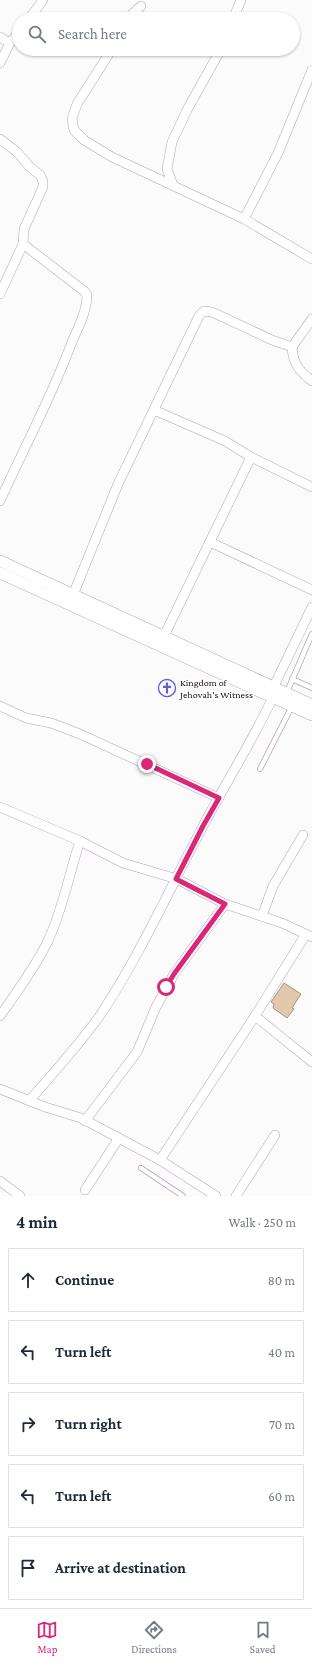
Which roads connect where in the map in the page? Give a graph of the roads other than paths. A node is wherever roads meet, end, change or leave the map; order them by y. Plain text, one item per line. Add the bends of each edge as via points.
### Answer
1 (43, 0) edge
2 (237, 1) edge
3 (141, 6) dead end
4 (34, 12) edge
5 (135, 12) edge
6 (235, 12) edge
7 (0, 36) edge
8 (12, 41) edge
9 (10, 43) junction
10 (108, 56) edge
11 (217, 56) edge
12 (0, 63) edge
13 (312, 70) edge
14 (0, 139) edge
15 (166, 169) junction
16 (155, 176) junction
17 (174, 186) junction
18 (244, 219) junction
19 (24, 244) junction
20 (312, 259) edge
21 (0, 294) edge
22 (312, 319) edge
23 (292, 347) junction
24 (312, 381) edge
25 (154, 410) junction
26 (251, 457) junction
27 (312, 487) edge
28 (0, 501) edge
29 (210, 542) junction
30 (0, 561) edge
31 (0, 573) edge
32 (312, 590) edge
33 (73, 595) junction
34 (312, 607) edge
35 (312, 634) edge
36 (164, 636) junction
37 (292, 679) junction
38 (312, 688) edge
39 (273, 692) junction
40 (287, 692) junction
41 (312, 705) edge
42 (0, 706) edge
43 (292, 706) junction
44 (312, 715) edge
45 (260, 769) dead end
46 (219, 798) junction
47 (0, 807) edge
48 (303, 835) dead end
49 (80, 841) junction
50 (176, 879) junction
51 (225, 904) junction
52 (262, 916) junction
53 (309, 936) edge
54 (0, 1016) edge
55 (255, 1016) junction
56 (312, 1062) edge
57 (0, 1089) edge
58 (30, 1100) junction
59 (85, 1121) junction
60 (275, 1135) dead end
61 (119, 1138) junction
62 (160, 1160) junction
63 (141, 1168) dead end
64 (0, 1181) edge
65 (85, 1190) dead end
66 (20, 1196) edge
67 (183, 1196) edge
68 (216, 1196) edge
69 (236, 1196) edge

1 - 4 street
2 - 6 street
3 - 5 street
7 - 9 street
8 - 9 street
9 - 12 street
10 - 16 street via 77,104 72,119 74,130 84,140 112,157
11 - 15 street via 176,130
13 - 18 street via 278,153
14 - 19 street via 17,152 43,181 43,187 24,229
15 - 16 street
15 - 17 street
16 - 17 street
17 - 18 street
18 - 20 street
19 - 21 street
19 - 28 street via 84,291 87,301 64,363
22 - 23 street
23 - 24 street via 295,366
23 - 25 street via 251,331 220,315 204,311 196,322
25 - 26 street via 224,441
25 - 33 street via 118,484
26 - 27 street
26 - 29 street
29 - 32 street
29 - 36 street
30 - 33 street
31 - 39 street
33 - 36 street
34 - 39 street
35 - 37 lane
36 - 39 street
37 - 38 lane
37 - 40 lane
39 - 40 street
39 - 43 street
39 - 46 street via 253,737
40 - 41 street
42 - 46 street via 26,718 51,723 80,734
43 - 44 street
43 - 45 lane
46 - 50 street
47 - 49 street
48 - 52 street via 273,886
49 - 50 street via 123,863
49 - 54 street via 48,941
50 - 51 street
50 - 58 street via 102,1012 90,1030
51 - 52 street
51 - 59 street via 174,974 156,1007 137,1052
52 - 53 street
53 - 55 street
55 - 56 street
55 - 62 street
57 - 58 street
58 - 59 street
59 - 61 street
60 - 69 street
61 - 62 street
61 - 65 street
62 - 68 street
63 - 67 lane
64 - 66 street

